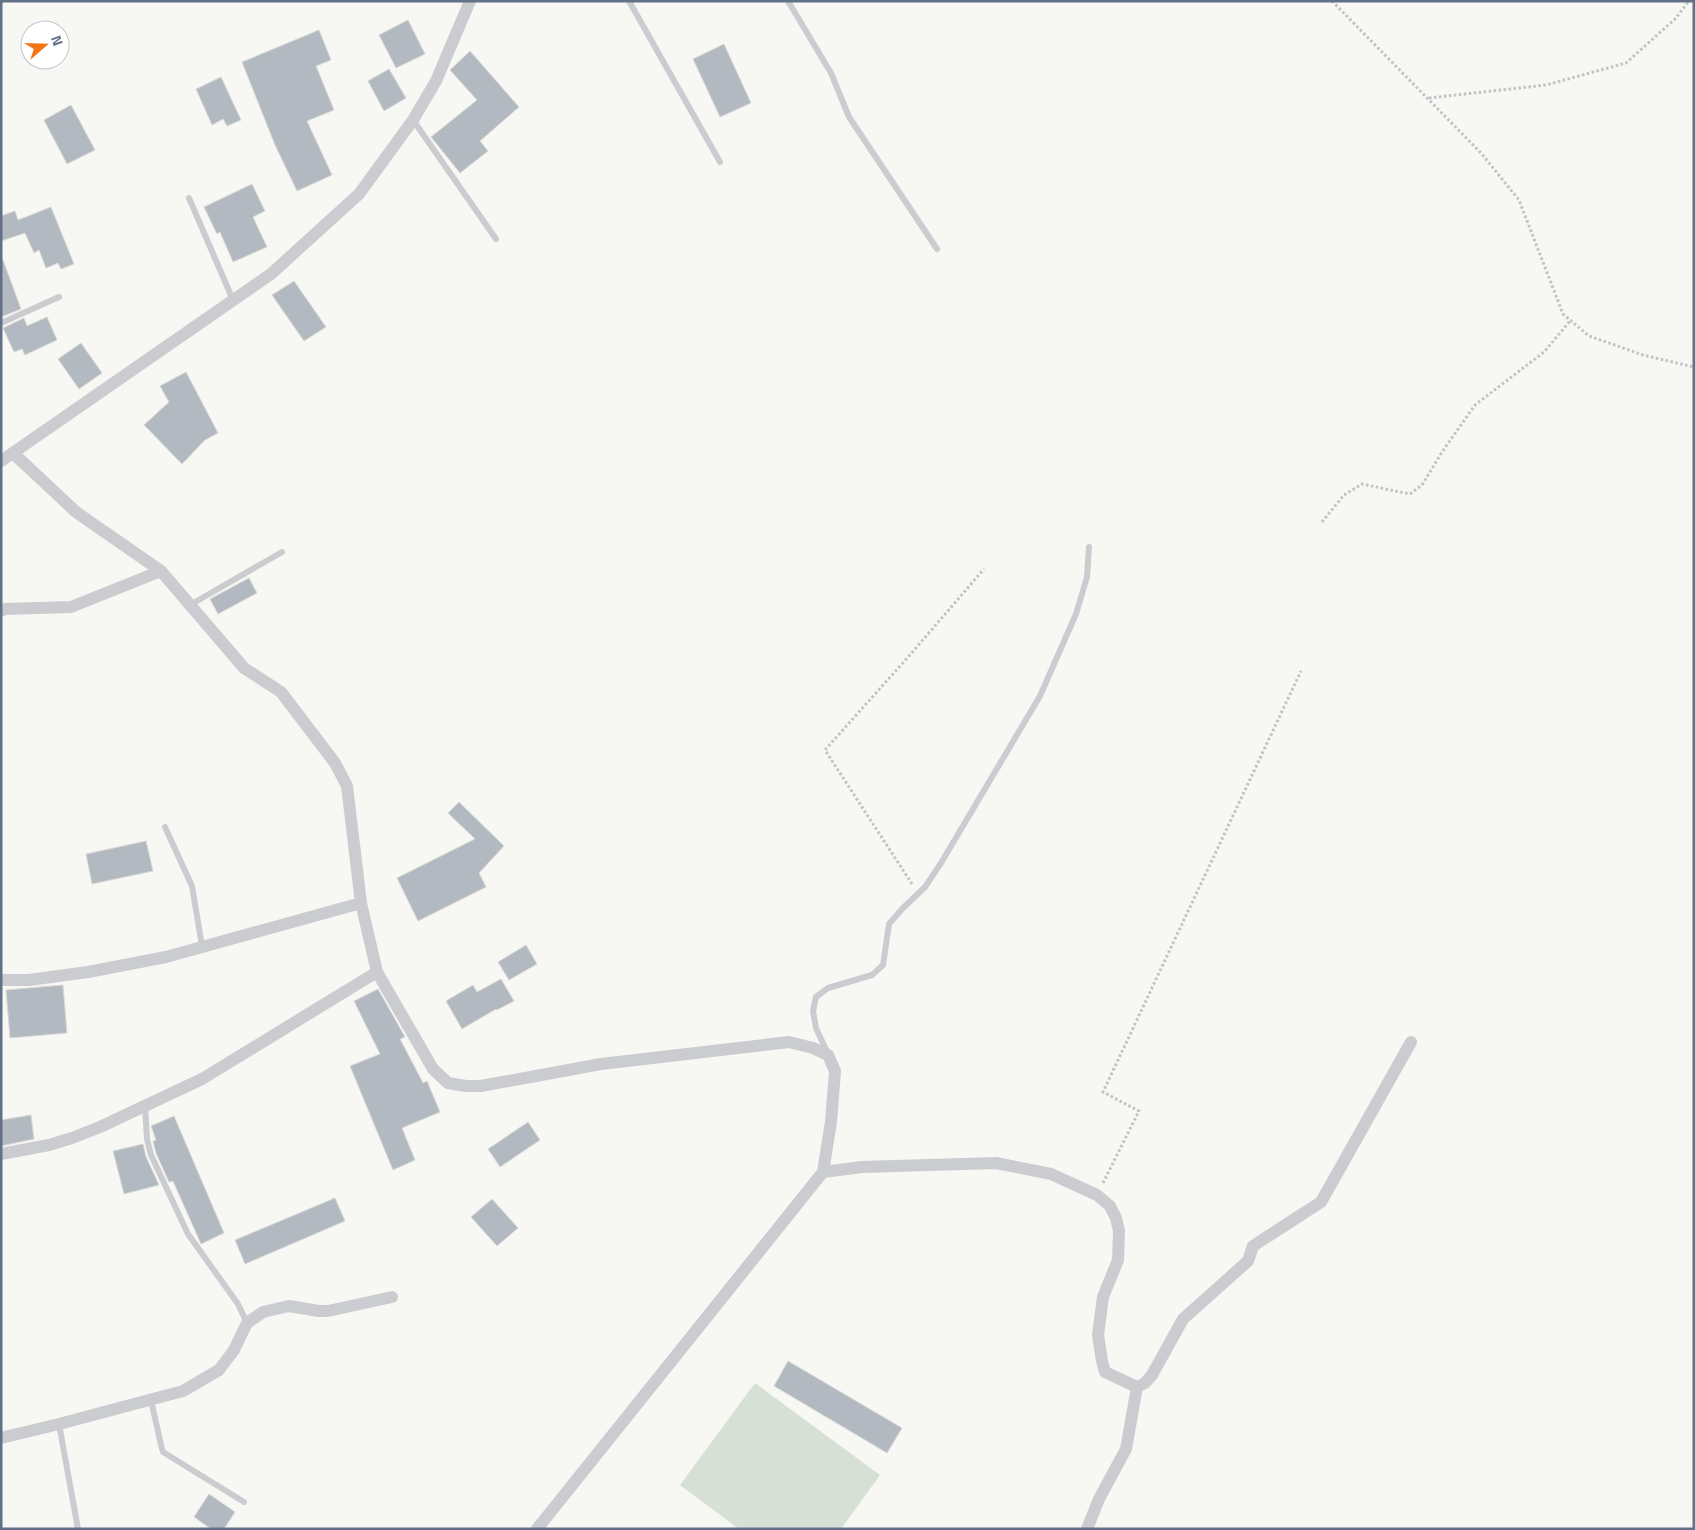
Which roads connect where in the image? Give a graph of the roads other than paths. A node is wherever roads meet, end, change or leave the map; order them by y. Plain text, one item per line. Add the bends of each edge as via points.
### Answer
1 (470, 1) edge
2 (630, 1) edge
3 (788, 1) edge
4 (413, 120) junction
5 (720, 162) dead end
6 (190, 198) dead end
7 (496, 239) dead end
8 (936, 249) dead end
9 (59, 297) dead end
10 (233, 300) junction
11 (1, 322) edge
12 (13, 453) junction
13 (1, 461) edge
14 (1089, 547) dead end
15 (282, 552) dead end
16 (161, 571) junction
17 (190, 605) junction
18 (1, 611) edge
19 (165, 826) dead end
20 (361, 903) junction
21 (202, 946) junction
22 (377, 972) junction
23 (1, 980) edge
24 (1411, 1042) dead end
25 (828, 1055) junction
26 (145, 1105) junction
27 (1, 1154) edge
28 (823, 1172) junction
29 (392, 1296) dead end
30 (247, 1323) junction
31 (1137, 1387) junction
32 (152, 1400) junction
33 (59, 1424) junction
34 (1, 1438) edge
35 (244, 1502) dead end
36 (78, 1529) edge
37 (537, 1529) edge
38 (1088, 1529) edge

1 - 4 street via 436,81
2 - 5 lane
3 - 8 lane via 831,73 849,116
4 - 7 lane
4 - 10 street via 359,194 271,274
6 - 10 lane
9 - 11 lane
10 - 12 street
12 - 13 street
12 - 16 street via 76,512
14 - 25 lane via 1087,577 1076,614 1040,696 941,863 925,887 889,924 883,965 872,975 828,988 816,997 813,1011 816,1028
15 - 17 lane
16 - 17 street
16 - 18 street via 71,607
17 - 20 street via 244,668 281,692 335,764 347,786
19 - 21 lane via 192,886
20 - 21 street
20 - 22 street
21 - 23 street via 166,957 88,972 29,980
22 - 25 street via 433,1069 448,1083 481,1086 601,1064 789,1042
22 - 26 street via 202,1079
24 - 31 street via 1321,1202 1253,1246 1248,1261 1183,1320 1152,1375 1145,1384
25 - 28 street via 835,1071
26 - 27 street via 72,1138
26 - 30 lane via 151,1155 184,1226 238,1304
28 - 31 street via 862,1167 996,1163 1051,1174 1097,1195 1110,1206 1119,1231 1118,1260 1103,1297 1098,1335 1102,1361 1105,1372
28 - 37 street
29 - 30 street via 319,1312 289,1306 263,1312
30 - 32 street via 234,1350 218,1370 183,1391
31 - 38 street via 1126,1449 1099,1499
32 - 33 street
32 - 35 lane via 163,1452
33 - 34 street
33 - 36 lane

